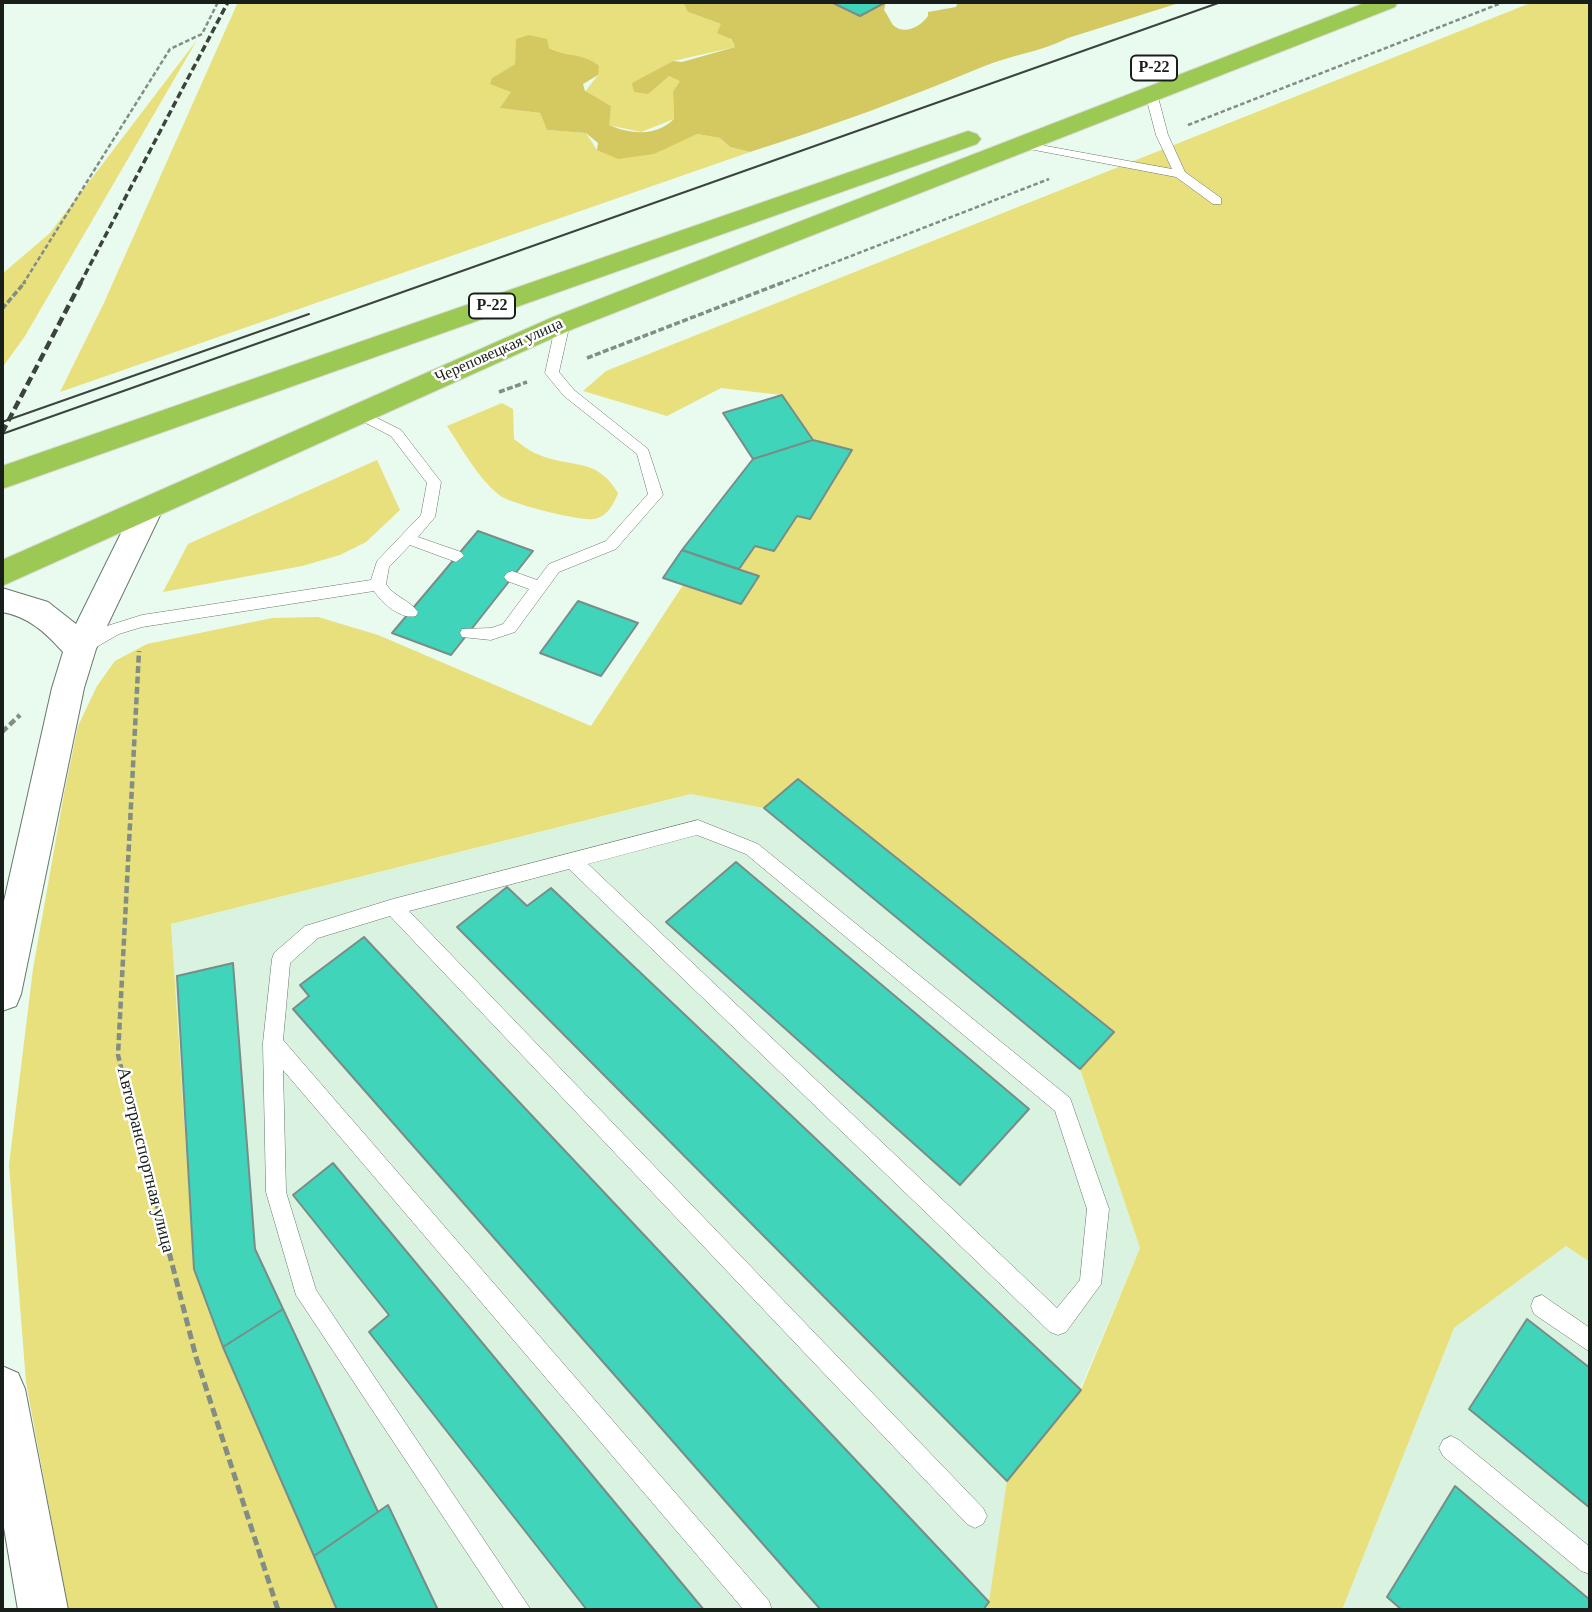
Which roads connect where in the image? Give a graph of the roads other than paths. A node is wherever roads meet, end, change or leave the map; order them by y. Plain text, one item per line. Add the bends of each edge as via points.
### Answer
1 (1327, 2) edge
2 (1387, 2) edge
3 (1149, 76) junction
4 (1002, 140) junction
5 (1180, 174) junction
6 (1217, 201) dead end
7 (563, 323) junction
8 (359, 414) junction
9 (2, 478) edge
10 (148, 509) junction
11 (408, 539) junction
12 (456, 556) dead end
13 (2, 574) edge
14 (512, 577) dead end
15 (378, 585) junction
16 (540, 587) junction
17 (2, 600) edge
18 (410, 612) dead end
19 (468, 633) dead end
20 (80, 649) junction
21 (574, 862) junction
22 (393, 907) junction
23 (2, 994) edge
24 (273, 1043) junction
25 (1542, 1306) dead end
26 (1590, 1341) edge
27 (2, 1389) edge
28 (1451, 1448) dead end
29 (975, 1516) dead end
30 (1590, 1562) edge
31 (43, 1610) edge
32 (519, 1610) edge
33 (761, 1610) edge

1 - 3 highway, Р-22
2 - 3 highway, Р-22
3 - 4 highway, Р-22
3 - 5 lane via 1162,135
4 - 5 lane
4 - 7 highway, Череповецкая улица / Р-22
4 - 9 highway, Р-22
5 - 6 lane
7 - 8 highway, Череповецкая улица / Р-22
7 - 16 lane via 552,373 569,393 643,452 656,495 611,545 554,568
8 - 10 highway, Череповецкая улица / Р-22
8 - 11 lane via 396,433 435,482 428,517
10 - 13 highway, Череповецкая улица / Р-22
10 - 20 street
11 - 12 lane
11 - 15 lane via 382,565
14 - 16 lane
15 - 18 lane via 386,597
15 - 20 lane via 142,621
16 - 19 lane via 509,628 491,634
17 - 20 street via 27,604 51,618
20 - 23 street
21 - 21 lane via 1008,1276 1058,1324 1090,1284 1098,1209 1063,1105 752,849 698,827
21 - 22 lane
22 - 24 lane via 312,932 281,959
22 - 29 lane
24 - 32 lane via 276,1192 307,1295
24 - 33 lane
25 - 26 lane
27 - 31 street
28 - 30 lane

